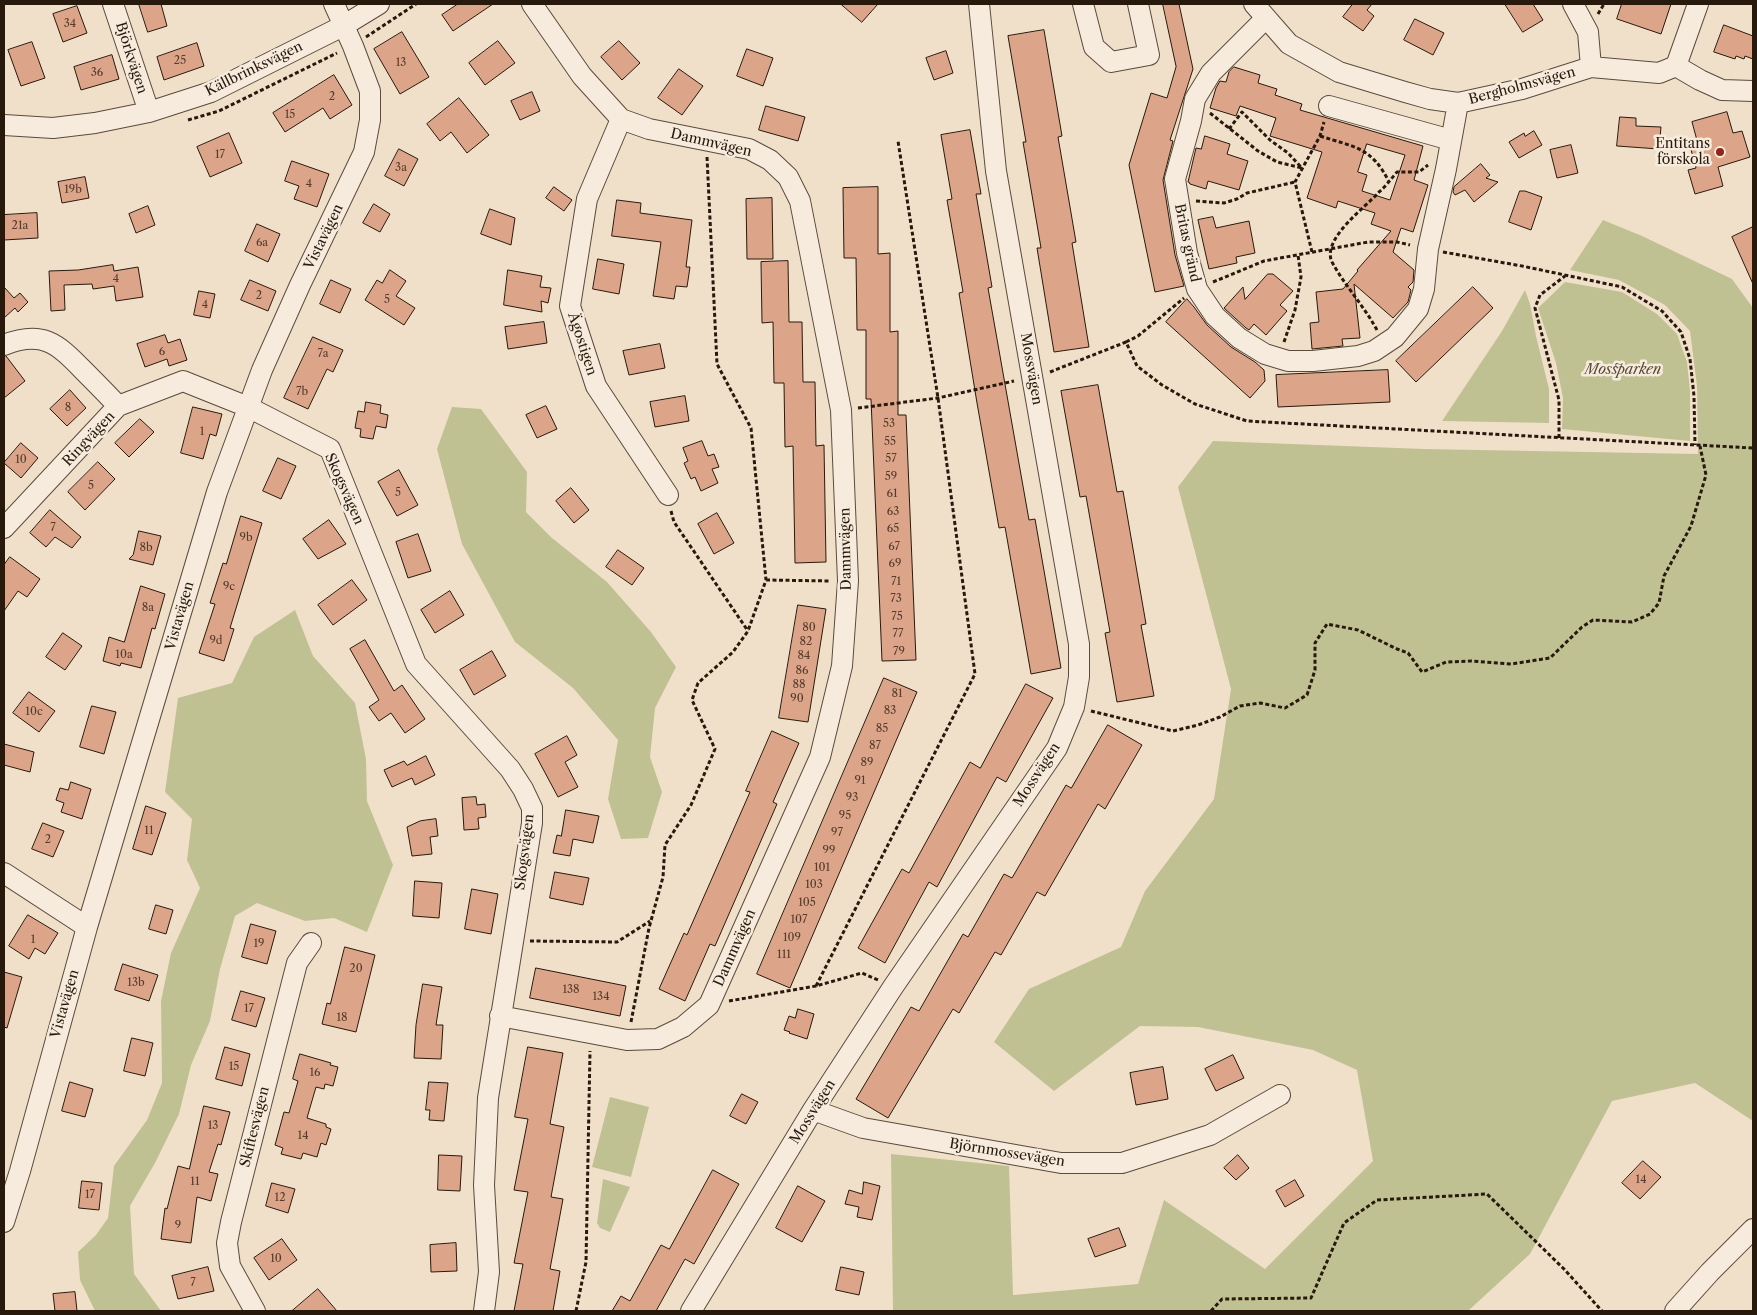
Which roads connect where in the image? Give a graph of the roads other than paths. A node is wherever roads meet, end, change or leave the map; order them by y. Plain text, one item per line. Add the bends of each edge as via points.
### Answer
1 (113, 4) edge
2 (334, 4) edge
3 (379, 4) edge
4 (532, 4) edge
5 (979, 4) edge
6 (1083, 4) edge
7 (1138, 4) edge
8 (1574, 4) edge
9 (1698, 4) edge
10 (1260, 11) edge
11 (343, 26) junction
12 (1676, 66) junction
13 (1591, 67) junction
14 (1753, 91) edge
15 (1458, 103) junction
16 (1329, 106) road end
17 (149, 112) junction
18 (621, 119) junction
19 (4, 125) edge
20 (1451, 140) junction
21 (4, 345) edge
22 (118, 406) junction
23 (248, 408) junction
24 (668, 495) road end
25 (4, 528) edge
26 (4, 873) edge
27 (87, 927) junction
28 (311, 943) dead end
29 (500, 1016) junction
30 (1280, 1095) dead end
31 (813, 1110) junction
32 (4, 1222) edge
33 (1753, 1229) edge
34 (255, 1311) edge
35 (484, 1311) edge
36 (691, 1311) edge
37 (1675, 1311) edge

1 - 17 street, Björkvägen
2 - 11 street, Vistavägen
3 - 11 street, Källbrinksvägen
4 - 18 street, Dammvägen via 582,76
5 - 31 street, Mossvägen via 996,171 1079,644 1079,677 1074,707 1057,748
6 - 7 street via 1094,47 1111,62 1149,56
8 - 13 street via 1588,32
9 - 12 street
10 - 15 street, Bergholmsvägen via 1289,44 1339,72 1413,95
10 - 20 street, Britas gränd via 1211,73 1195,99 1175,179 1187,253 1197,289 1215,316 1239,338 1266,354 1288,361 1313,361 1358,356 1374,351 1396,337 1418,309 1424,289 1428,249
11 - 17 street, Källbrinksvägen via 211,92
11 - 23 street, Vistavägen via 370,90 370,120 364,152 300,285
12 - 13 street, Bergholmsvägen via 1658,73
12 - 14 street via 1722,90
13 - 15 street, Bergholmsvägen via 1522,89
15 - 20 street, Britas gränd
16 - 20 street
17 - 19 street, Källbrinksvägen via 53,128
18 - 24 street, Ägostigen via 587,199 570,306 596,386
18 - 29 street, Dammvägen via 650,129 748,149 770,160 788,178 800,201 841,410 848,581 842,666 820,757 709,1005 683,1027 658,1039 631,1045 591,1033
21 - 22 street via 38,339 63,349
22 - 23 street, Ringvägen via 183,381
22 - 25 street, Ringvägen
23 - 27 street, Vistavägen via 217,492
23 - 29 street, Skogsvägen via 330,449 416,664 510,769 532,808
26 - 27 street
27 - 32 street, Vistavägen
28 - 34 street, Skiftesvägen via 297,963 227,1243 230,1266
29 - 35 street, Skogsvägen via 488,1098 484,1185 489,1272
30 - 31 street, Björnmossevägen via 1210,1135 1122,1163 1061,1163 863,1128
31 - 36 street, Mossvägen
33 - 37 street

